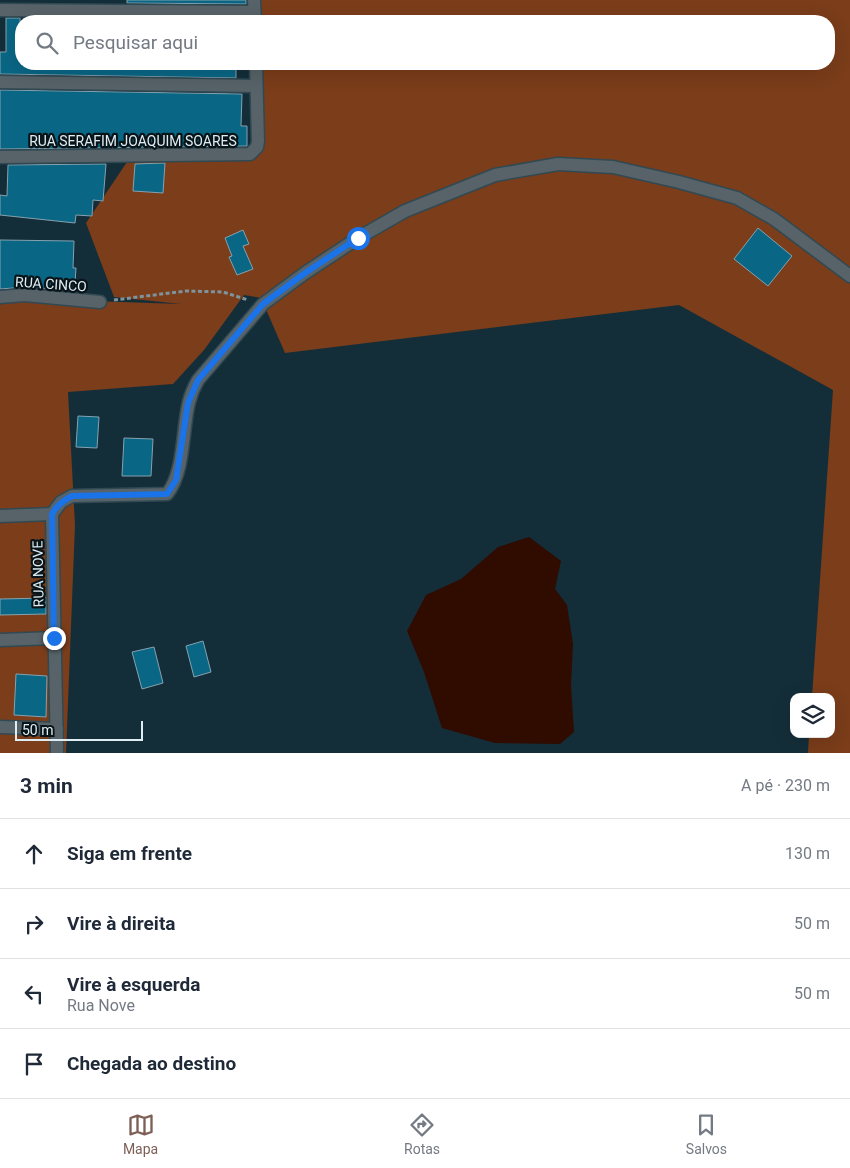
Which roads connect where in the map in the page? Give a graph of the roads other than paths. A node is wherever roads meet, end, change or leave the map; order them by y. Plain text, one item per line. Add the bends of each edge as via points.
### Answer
1 (0, 10) edge
2 (254, 11) edge
3 (256, 70) edge
4 (0, 82) edge
5 (256, 86) junction
6 (0, 157) edge
7 (850, 276) edge
8 (0, 297) edge
9 (100, 302) road end
10 (52, 514) junction
11 (0, 516) edge
12 (54, 638) junction
13 (0, 640) edge
14 (0, 727) edge
15 (57, 728) junction
16 (57, 753) edge

1 - 2 street
3 - 5 street
4 - 5 street
5 - 6 street, RUA SERAFIM JOAQUIM SOARES via 257,147 244,155
7 - 10 street via 774,218 737,198 613,167 558,164 495,174 405,211 358,238 263,304 198,380 188,403 176,480 167,494 72,496 61,502
8 - 9 street, RUA CINCO via 25,295
10 - 11 street
10 - 12 street, RUA NOVE
12 - 13 street
12 - 15 street, RUA NOVE
14 - 15 street
15 - 16 street, RUA NOVE

